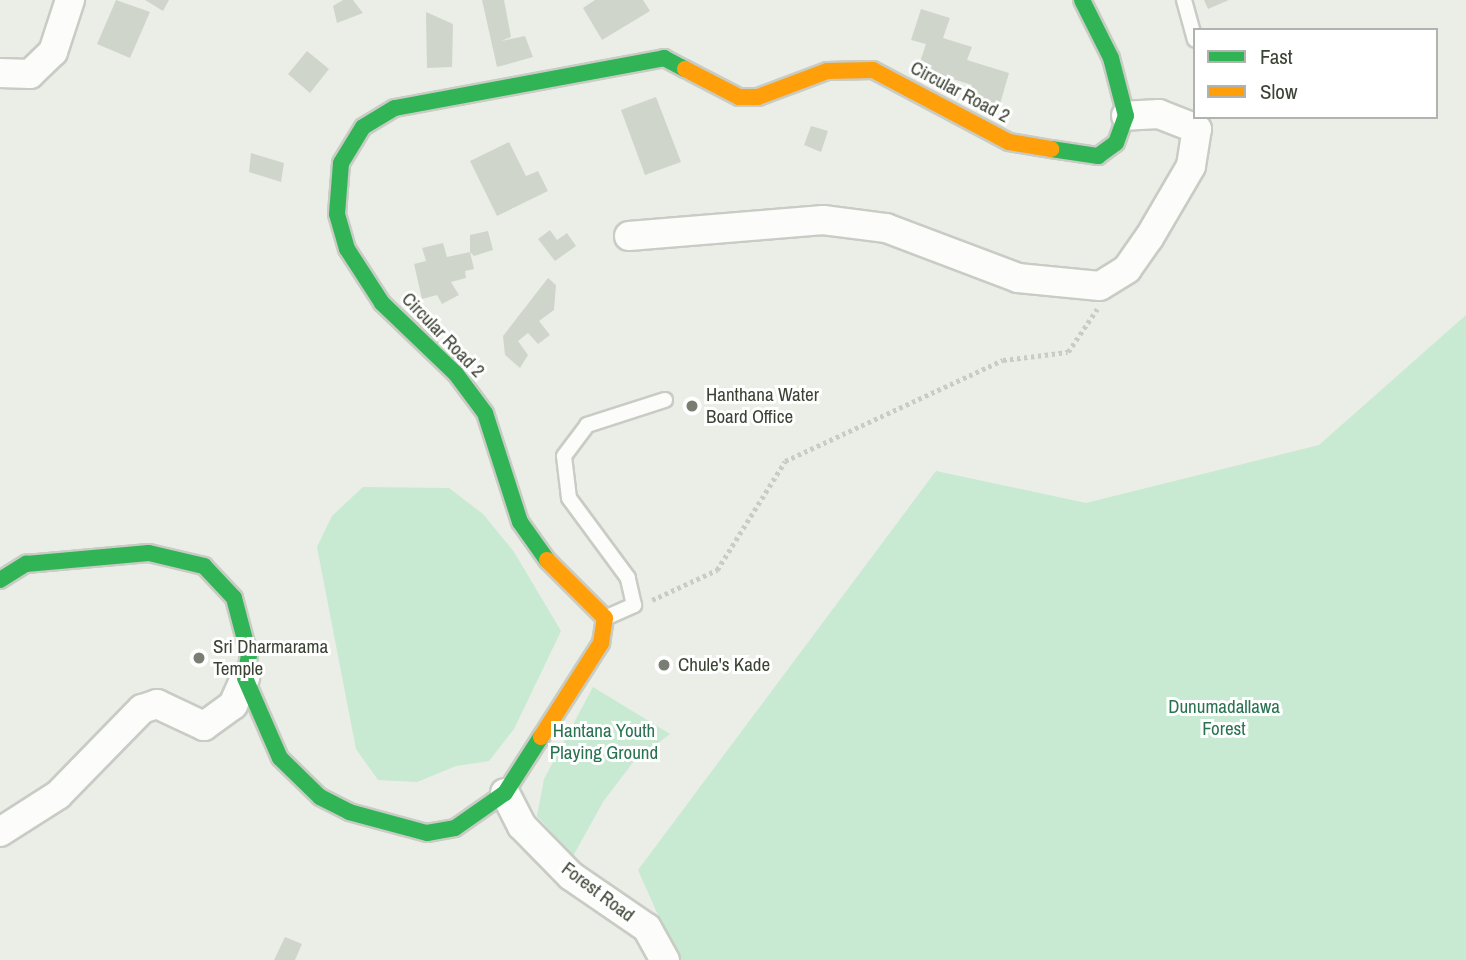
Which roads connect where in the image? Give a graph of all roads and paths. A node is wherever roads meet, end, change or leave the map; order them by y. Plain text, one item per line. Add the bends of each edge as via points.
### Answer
1 (69, 0) edge
2 (1082, 0) edge
3 (1184, 0) edge
4 (1193, 33) edge
5 (0, 73) edge
6 (1126, 116) junction
7 (1197, 123) edge
8 (629, 236) dead end
9 (1100, 286) junction
10 (665, 400) dead end
11 (0, 580) edge
12 (634, 604) junction
13 (605, 618) junction
14 (245, 678) junction
15 (505, 793) junction
16 (0, 832) edge
17 (665, 960) edge

1 - 5 street via 53,52 30,74
2 - 6 street via 1111,58
3 - 4 lane
6 - 7 street via 1158,114
6 - 13 street, Circular Road 2 via 1116,143 1098,156 1062,153 1009,142 873,70 827,71 758,97 739,97 664,58 395,108 363,127 341,163 337,214 347,249 382,303 456,374 485,413 520,522 545,558
7 - 9 street via 1191,166 1149,238 1127,269
8 - 9 street via 823,220 886,228 1018,278
9 - 12 path via 1096,314 1068,352 1003,359 785,461 717,570 656,599
10 - 12 lane via 587,425 564,456 569,498 628,578
11 - 14 street via 26,564 149,553 204,566 233,598 249,655
12 - 13 lane
13 - 15 street via 601,643
14 - 15 street via 280,758 320,797 349,812 427,833 455,828
14 - 16 street via 233,705 204,726 157,704 142,709 58,795
15 - 17 street, Forest Road via 522,826 571,876 647,928

